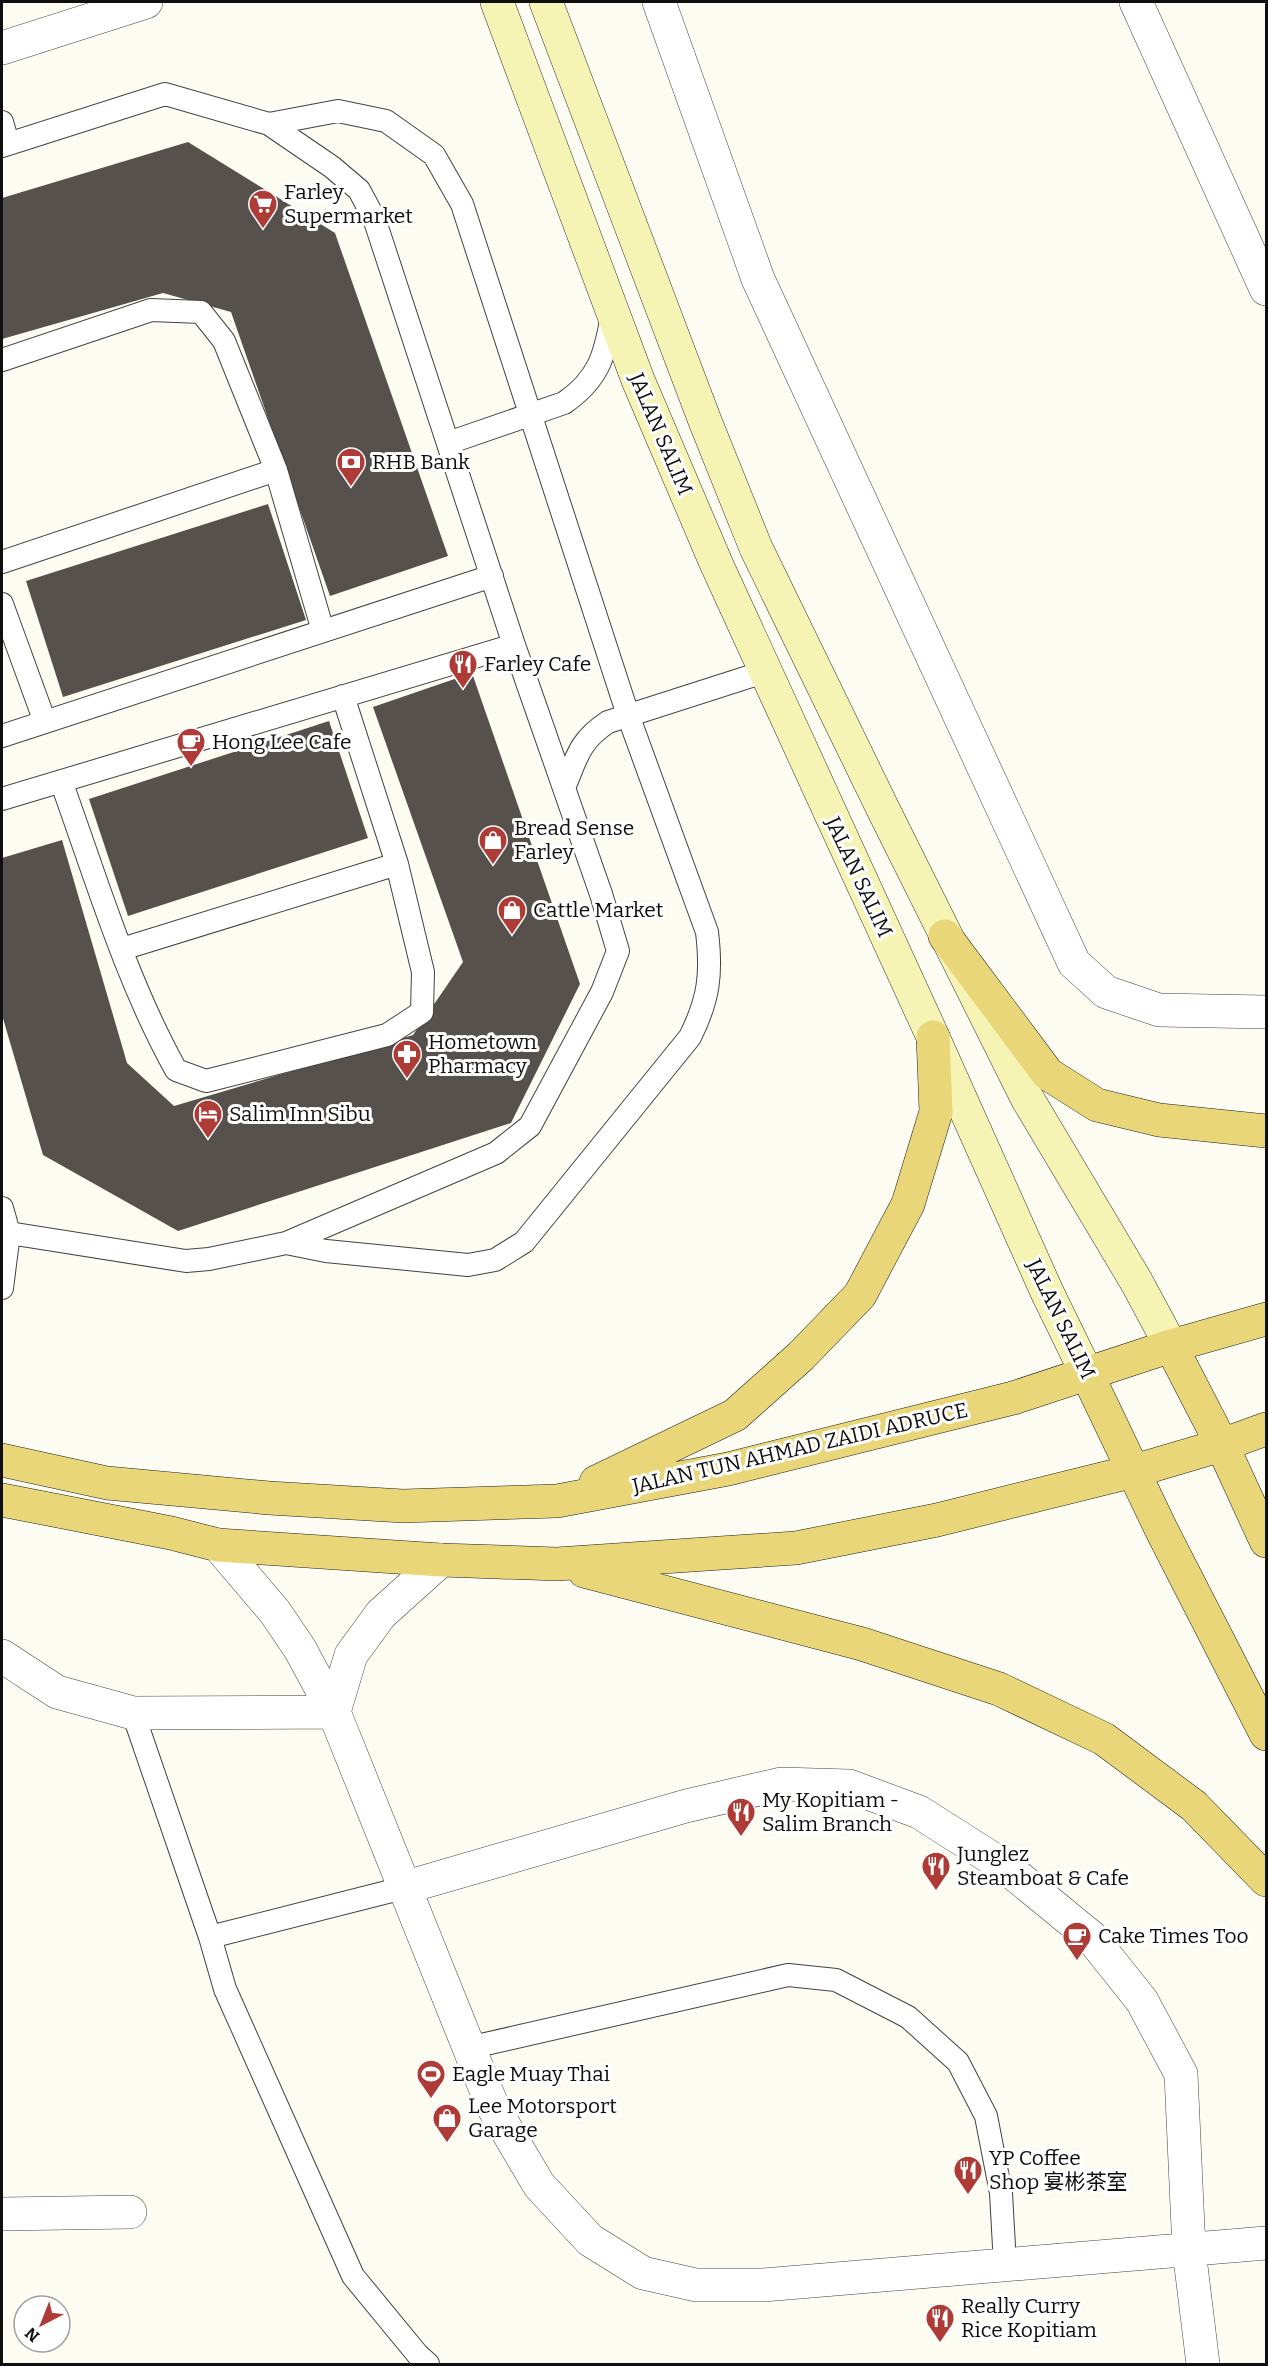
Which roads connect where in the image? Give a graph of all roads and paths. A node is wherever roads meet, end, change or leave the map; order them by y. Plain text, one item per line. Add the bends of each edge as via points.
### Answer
1 (146, 2) edge
2 (497, 2) edge
3 (546, 2) edge
4 (659, 2) edge
5 (1136, 2) edge
6 (85, 11) edge
7 (2, 48) edge
8 (268, 124) junction
9 (4, 137) edge
10 (1266, 289) edge
11 (613, 314) junction
12 (2, 360) edge
13 (530, 415) junction
14 (448, 443) junction
15 (276, 470) junction
16 (2, 562) edge
17 (492, 576) junction
18 (2, 604) edge
19 (323, 631) junction
20 (514, 645) junction
21 (764, 672) junction
22 (343, 696) junction
23 (628, 716) junction
24 (45, 722) junction
25 (2, 736) edge
26 (61, 781) junction
27 (564, 788) junction
28 (2, 799) edge
29 (397, 864) junction
30 (945, 936) junction
31 (122, 949) junction
32 (1266, 1012) edge
33 (933, 1037) junction
34 (1266, 1131) edge
35 (2, 1208) edge
36 (9, 1233) junction
37 (286, 1243) junction
38 (2, 1288) edge
39 (1266, 1319) edge
40 (1171, 1346) junction
41 (1087, 1374) junction
42 (1266, 1429) edge
43 (1222, 1445) junction
44 (2, 1460) edge
45 (1134, 1471) junction
46 (2, 1500) edge
47 (557, 1502) junction
48 (1266, 1540) edge
49 (218, 1545) junction
50 (441, 1560) junction
51 (557, 1564) junction
52 (2, 1662) edge
53 (334, 1712) junction
54 (133, 1713) junction
55 (1266, 1734) edge
56 (1266, 1880) edge
57 (403, 1888) junction
58 (210, 1937) junction
59 (468, 2048) junction
60 (130, 2212) dead end
61 (2, 2214) edge
62 (1266, 2243) edge
63 (1189, 2250) junction
64 (1005, 2265) junction
65 (428, 2364) edge
66 (1203, 2364) edge

1 - 6 street
2 - 11 street, JALAN SALIM
3 - 30 street via 756,548
4 - 32 street via 758,279 1074,963 1106,992 1159,1010
5 - 10 street
6 - 7 street
8 - 9 lane via 165,94
8 - 13 lane via 338,111 386,121 434,155 462,204
8 - 14 lane via 359,190 374,218
11 - 13 lane via 606,350 590,381 564,403
11 - 21 street, JALAN SALIM
12 - 15 lane via 150,310 201,312 224,341
13 - 14 lane
13 - 23 lane
14 - 17 lane
15 - 16 lane
15 - 19 lane
17 - 19 lane
17 - 20 lane
18 - 24 lane
19 - 24 lane
20 - 22 lane
20 - 27 lane
21 - 23 lane
21 - 33 street, JALAN SALIM
22 - 26 lane
22 - 29 lane
23 - 27 lane via 608,722 591,734 580,748
23 - 37 lane via 707,932 709,982 704,1009 690,1037 524,1242 495,1260 468,1266
24 - 25 lane
26 - 28 lane
26 - 31 lane
27 - 37 lane via 618,951 602,992 530,1126 496,1153
29 - 31 lane
29 - 31 lane via 423,972 422,1012 387,1035 206,1082 176,1070
30 - 34 main road via 1048,1074 1097,1105 1159,1120
30 - 40 street via 1027,1098 1137,1281
33 - 41 street, JALAN SALIM
33 - 47 main road via 936,1112 908,1204 860,1295 801,1356 735,1415
35 - 36 lane
36 - 37 lane via 186,1261
36 - 38 lane
39 - 40 main road, JALAN TUN AHMAD ZAIDI ADRUCE
40 - 41 main road, JALAN TUN AHMAD ZAIDI ADRUCE
40 - 43 main road
41 - 45 main road, JALAN SALIM
41 - 47 main road, JALAN TUN AHMAD ZAIDI ADRUCE via 1013,1398 728,1469
42 - 43 main road
43 - 45 main road
43 - 48 main road
44 - 47 main road, JALAN TUN AHMAD ZAIDI ADRUCE via 107,1483 269,1498 403,1506
45 - 51 main road via 938,1520 796,1548
45 - 55 main road, JALAN SALIM
46 - 49 main road
49 - 50 main road
49 - 53 street via 275,1612
50 - 51 main road
50 - 53 street via 381,1614 351,1655
51 - 56 main road via 862,1644 999,1689 1104,1739 1194,1806
52 - 54 street via 57,1692
53 - 54 street
53 - 57 street
54 - 58 lane
57 - 58 lane
57 - 59 street
57 - 63 street via 686,1806 781,1784 849,1786 920,1812 1007,1868 1091,1937 1142,2001 1181,2074
58 - 65 lane via 225,1989 353,2276
59 - 64 street via 492,2105 539,2185 590,2240 643,2273 696,2285 763,2285
59 - 64 lane via 788,1975 836,1980 908,2017 958,2062 986,2116 1001,2193
60 - 61 street
62 - 63 street
63 - 64 street
63 - 66 street

